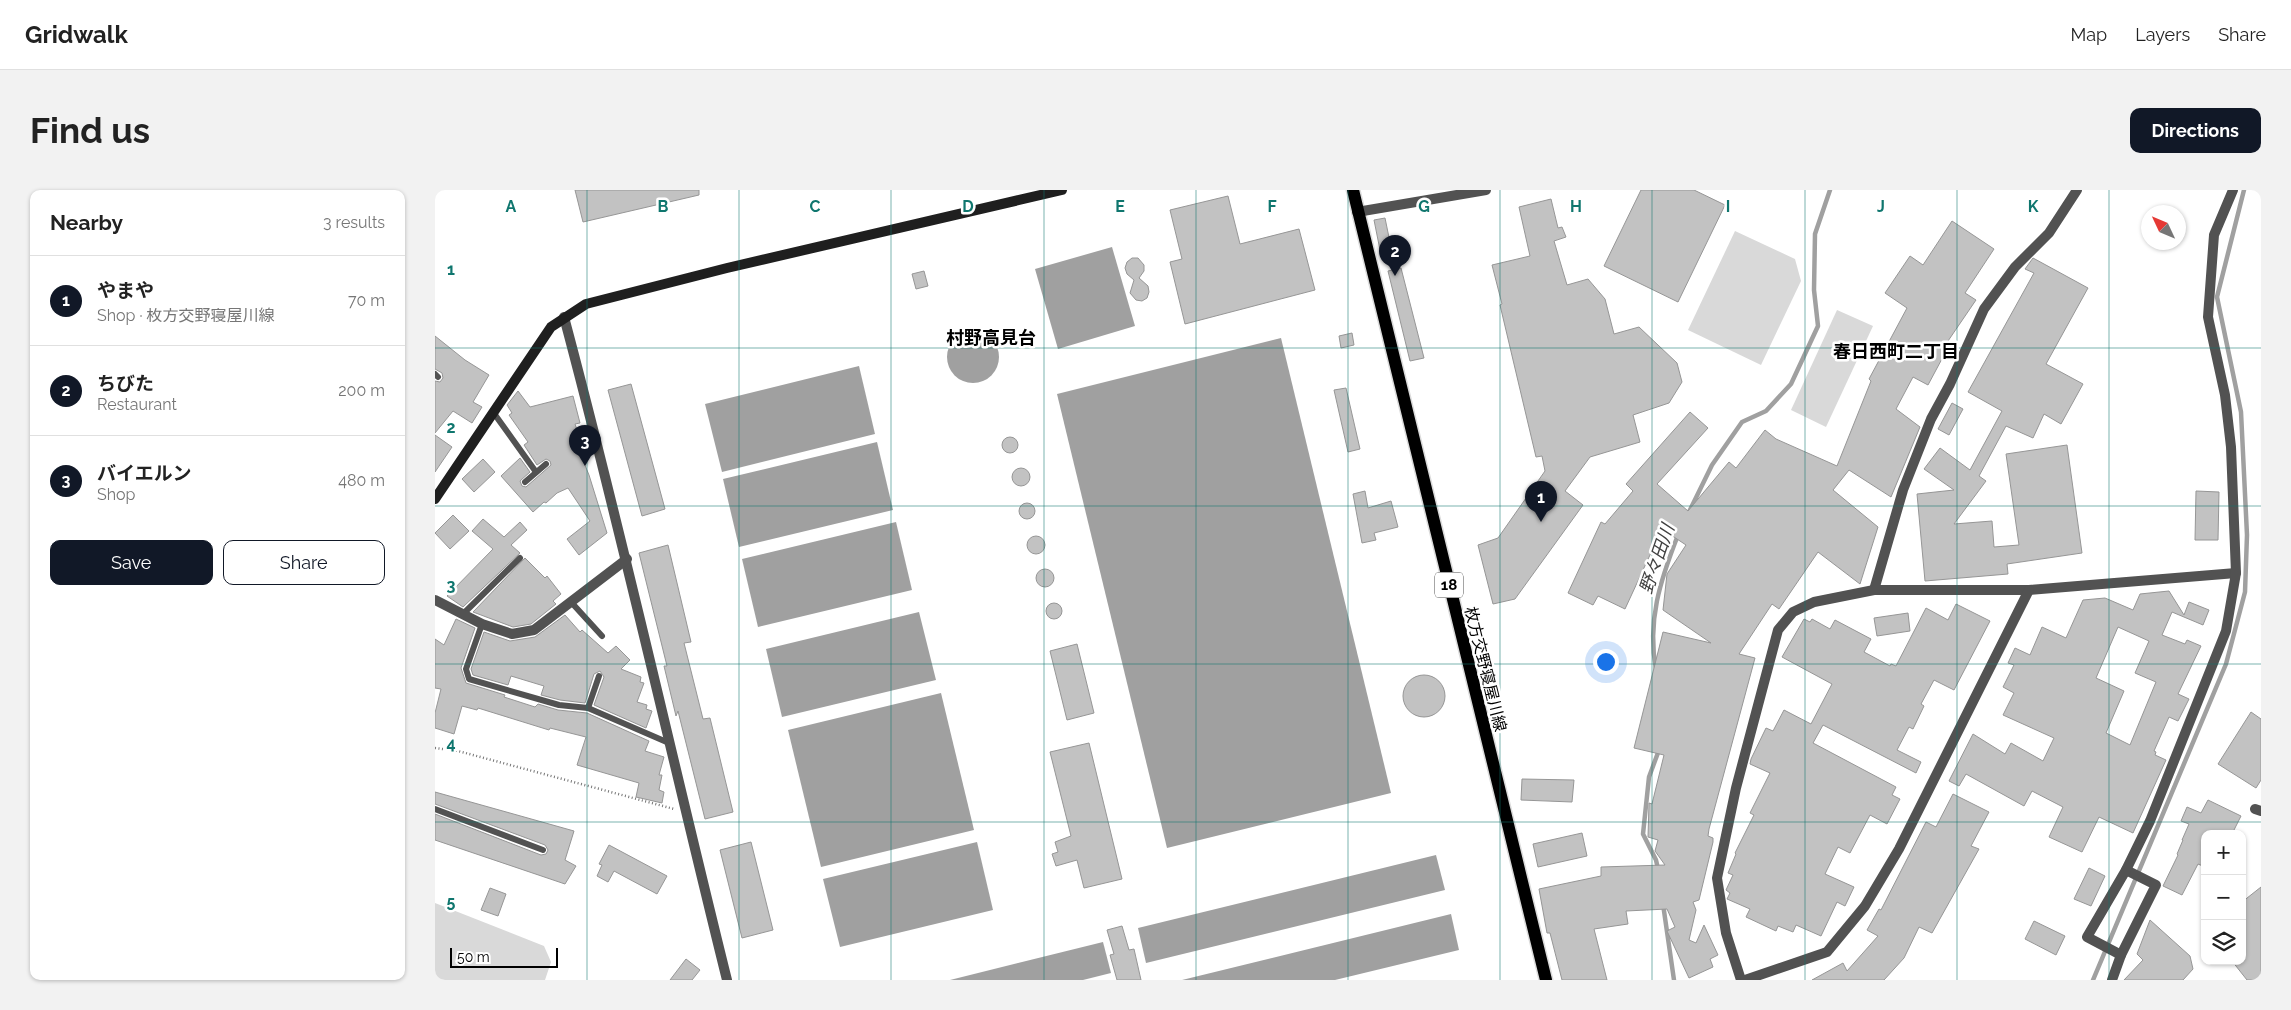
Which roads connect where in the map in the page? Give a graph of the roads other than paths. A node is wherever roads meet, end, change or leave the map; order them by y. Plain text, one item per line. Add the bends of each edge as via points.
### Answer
1 (1062, 190) edge
2 (1353, 190) edge
3 (1486, 190) edge
4 (2077, 190) edge
5 (2233, 190) edge
6 (1357, 212) junction
7 (564, 317) junction
8 (493, 412) junction
9 (545, 464) dead end
10 (536, 472) junction
11 (525, 482) dead end
12 (435, 499) edge
13 (520, 558) dead end
14 (627, 559) junction
15 (2236, 573) junction
16 (1874, 590) junction
17 (2029, 590) junction
18 (435, 600) edge
19 (571, 602) junction
20 (463, 614) junction
21 (482, 624) junction
22 (602, 636) dead end
23 (599, 676) dead end
24 (588, 708) junction
25 (669, 743) junction
26 (435, 810) edge
27 (543, 850) dead end
28 (2128, 871) junction
29 (2118, 954) junction
30 (727, 980) edge
31 (1546, 980) edge
32 (1741, 980) edge
33 (1745, 980) edge
34 (2112, 980) edge

1 - 7 street via 727,268 586,304
2 - 6 main road, 枚方交野寝屋川線 / 18
3 - 6 street
4 - 16 street via 2049,233 2015,267 1984,309 1931,419 1910,472
5 - 15 street via 2215,235 2208,317 2225,395 2231,447
6 - 31 main road, 枚方交野寝屋川線 / 18
7 - 8 street via 551,327
7 - 14 street
8 - 10 lane
8 - 12 street
9 - 10 lane
10 - 11 lane
13 - 20 lane
14 - 19 street
14 - 25 street
15 - 17 street
15 - 28 street via 2223,640
16 - 17 street
16 - 32 street via 1814,602 1793,612 1779,630 1736,788 1717,878 1726,933
17 - 33 street via 1899,849 1865,906 1827,952
18 - 20 street
19 - 21 street via 534,630 511,634
19 - 22 lane
20 - 21 street
21 - 24 lane via 466,669 469,679 559,705
23 - 24 lane
24 - 25 lane
25 - 30 street
26 - 27 lane
28 - 29 street via 2156,885
28 - 29 street via 2087,937
29 - 34 street

